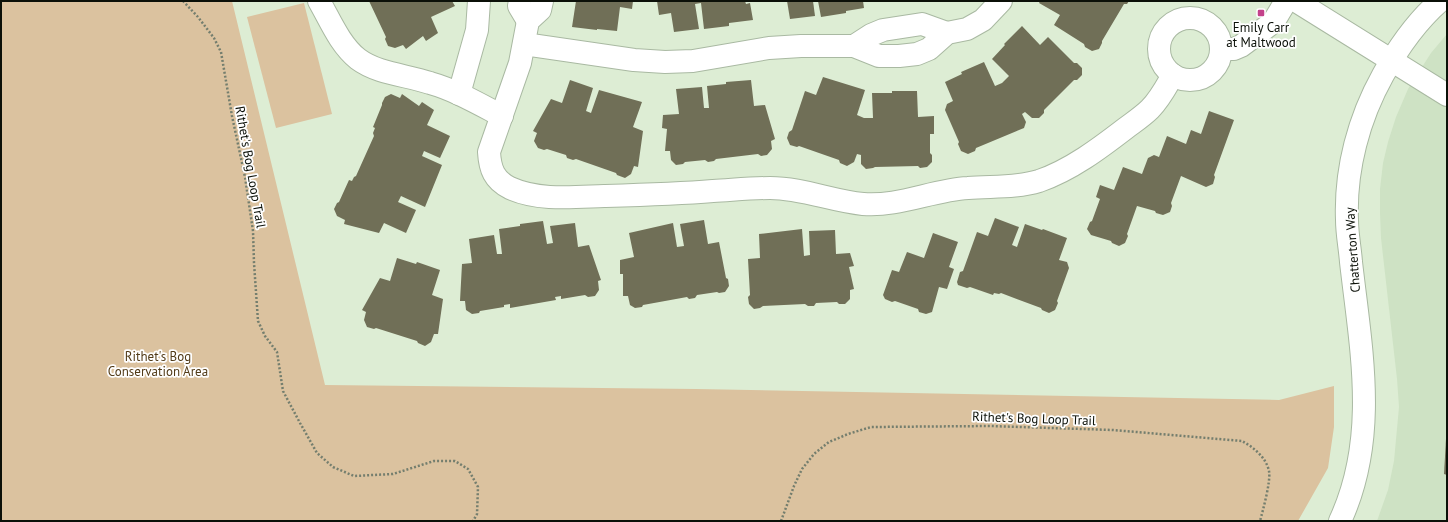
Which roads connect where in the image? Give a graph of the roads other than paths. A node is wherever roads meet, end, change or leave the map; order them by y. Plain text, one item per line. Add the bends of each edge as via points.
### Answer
1 (319, 1) edge
2 (479, 1) edge
3 (520, 1) edge
4 (542, 1) edge
5 (1001, 1) edge
6 (1286, 1) edge
7 (1296, 1) edge
8 (1440, 1) edge
9 (528, 21) junction
10 (947, 33) junction
11 (524, 44) junction
12 (854, 46) junction
13 (1221, 49) junction
14 (1391, 60) junction
15 (1174, 75) junction
16 (459, 94) junction
17 (1447, 94) edge
18 (502, 116) junction
19 (1340, 521) edge

1 - 16 street via 348,49 359,59 377,68 431,83
2 - 16 street via 477,30
3 - 9 street via 519,6
4 - 9 street via 540,10
5 - 10 street via 982,20 967,29
6 - 13 street via 1274,22 1241,46
7 - 14 street
8 - 14 street, Chatterton Way via 1408,36
9 - 11 street
10 - 12 street via 922,24 883,30
10 - 12 street via 917,54 879,56
11 - 12 street via 665,62 693,61 769,48
11 - 18 street
13 - 15 street via 1219,60 1205,76 1184,79
13 - 15 street via 1219,37 1213,27 1203,20 1180,19 1162,34 1159,45 1165,67
14 - 17 street
14 - 19 street, Chatterton Way via 1373,93 1357,135 1349,177 1347,219 1364,380 1364,429 1358,467 1348,505
15 - 18 street via 1149,110 1095,152 1039,181 1005,187 968,188 882,204 843,201 798,190 770,188 564,198 533,195 511,188 498,181 492,173 489,152
16 - 18 street

